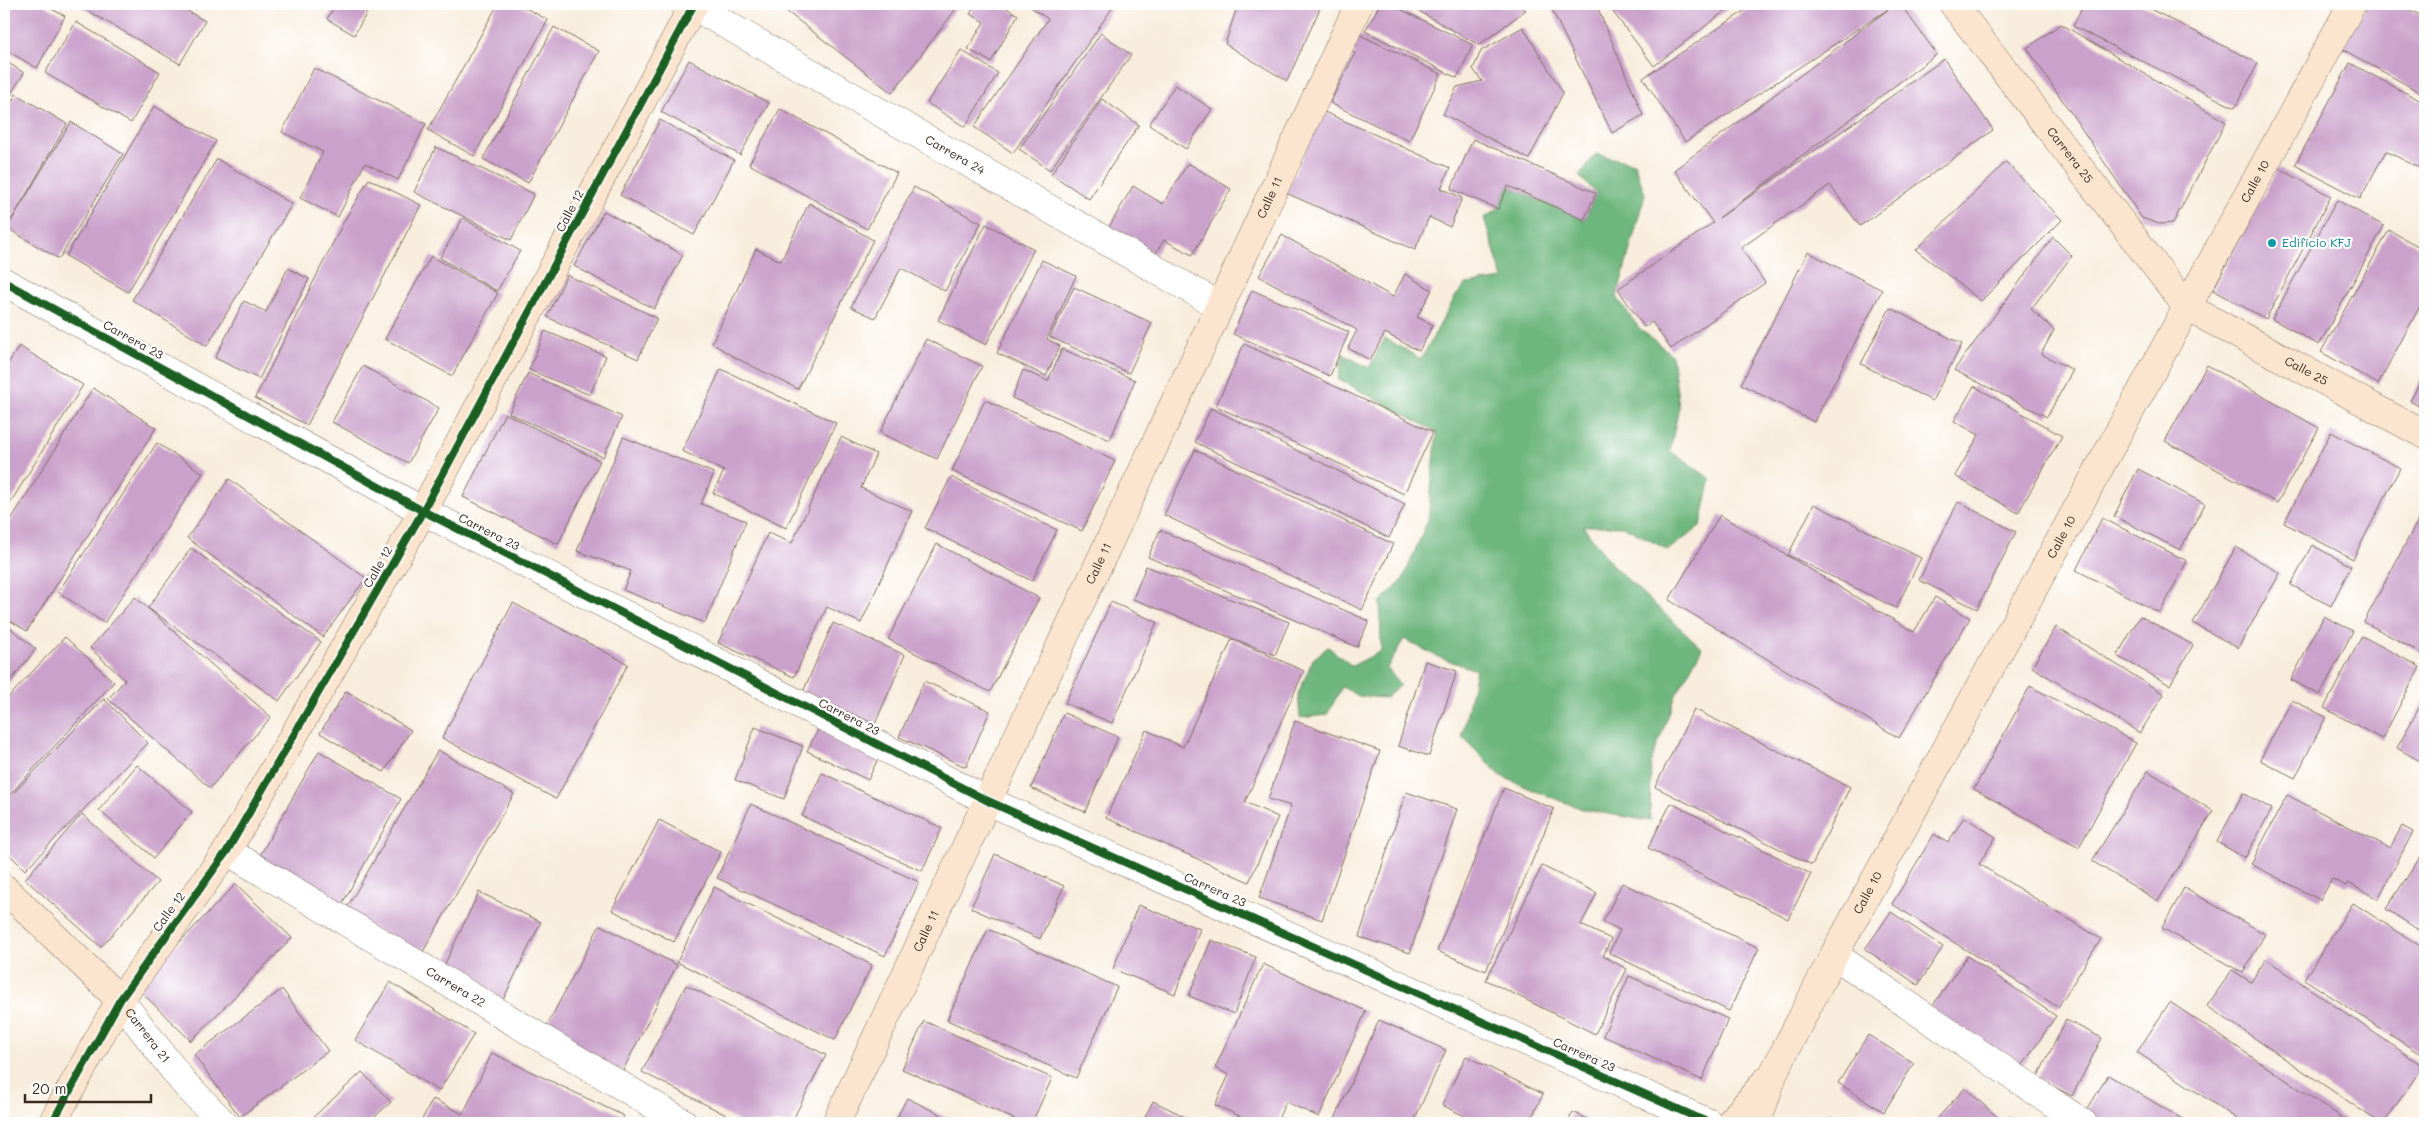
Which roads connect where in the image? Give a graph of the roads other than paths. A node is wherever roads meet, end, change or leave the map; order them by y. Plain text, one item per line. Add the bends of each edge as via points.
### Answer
1 (692, 4) edge
2 (1359, 4) edge
3 (1953, 4) edge
4 (2352, 4) edge
5 (4, 282) edge
6 (1220, 306) junction
7 (2187, 308) junction
8 (2425, 435) edge
9 (423, 511) junction
10 (988, 801) junction
11 (227, 851) junction
12 (4, 888) edge
13 (1834, 955) junction
14 (120, 1000) junction
15 (1774, 1072) junction
16 (52, 1123) edge
17 (223, 1123) edge
18 (684, 1123) edge
19 (836, 1123) edge
20 (1709, 1123) edge
21 (1730, 1123) edge
22 (1757, 1123) edge
23 (2083, 1123) edge

1 - 6 street, Carrera 24
1 - 9 street, Calle 12
2 - 6 street, Calle 11
3 - 7 street, Carrera 25
4 - 7 street, Calle 10
5 - 9 street, Carrera 23
6 - 10 street, Calle 11
7 - 8 street, Calle 25
7 - 13 street, Calle 10
9 - 10 street, Carrera 23
9 - 11 street, Calle 12
10 - 19 street, Calle 11
10 - 20 street, Carrera 23
11 - 14 street, Calle 12
11 - 18 street, Carrera 22
12 - 14 street, Carrera 21
13 - 15 street, Calle 10
13 - 23 street
14 - 16 street, Calle 12
14 - 17 street, Carrera 21 via 184,1083
15 - 21 street, Calle 10
15 - 22 street, Calle 10

